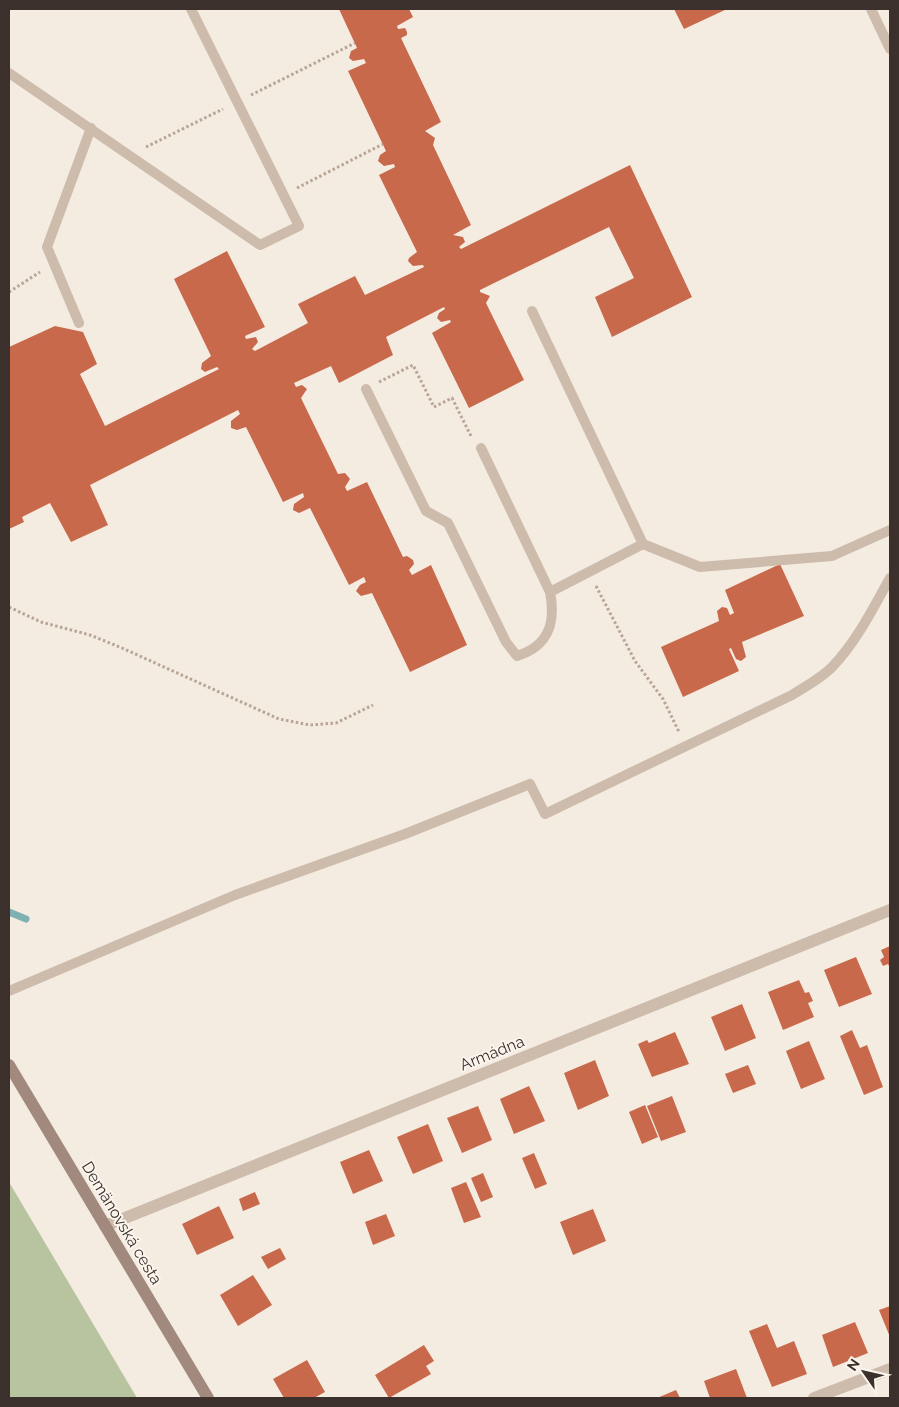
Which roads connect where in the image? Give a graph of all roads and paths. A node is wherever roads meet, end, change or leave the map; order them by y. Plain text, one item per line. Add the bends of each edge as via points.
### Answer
1 (191, 9) edge
2 (870, 9) edge
3 (886, 31) edge
4 (355, 43) dead end
5 (890, 49) edge
6 (9, 73) edge
7 (237, 102) junction
8 (90, 128) junction
9 (383, 144) dead end
10 (129, 155) junction
11 (284, 194) junction
12 (54, 263) junction
13 (9, 292) edge
14 (532, 311) dead end
15 (79, 322) dead end
16 (366, 389) joint
17 (481, 448) joint
18 (890, 530) edge
19 (643, 544) junction
20 (589, 572) junction
21 (890, 578) edge
22 (550, 592) junction
23 (9, 607) edge
24 (373, 705) dead end
25 (685, 745) junction
26 (890, 910) edge
27 (9, 991) edge
28 (9, 1065) edge
29 (105, 1226) junction
30 (890, 1369) edge
31 (208, 1398) edge
32 (814, 1398) edge

1 - 7 lane
2 - 3 lane
3 - 5 lane
4 - 7 path
6 - 8 lane
7 - 10 path
7 - 11 lane
8 - 10 lane
8 - 12 lane via 48,248
9 - 11 path
10 - 11 lane via 260,245 299,226
12 - 13 path
12 - 15 lane
14 - 19 lane
16 - 17 path via 413,365 434,406 452,398 474,442
16 - 22 lane via 426,511 448,523 506,642 517,656 532,652 545,640 554,611
17 - 22 lane
18 - 19 lane via 832,556 700,567
19 - 20 lane
20 - 22 lane
20 - 25 path via 635,661 663,699
21 - 25 lane via 848,648 832,667 792,695
23 - 24 path via 41,622 122,648 279,719 310,725 336,722
25 - 27 lane via 545,814 530,784 405,834 235,895
26 - 29 street, Armádna
28 - 29 main road, Demänovská cesta
29 - 31 main road, Demänovská cesta
30 - 32 street

